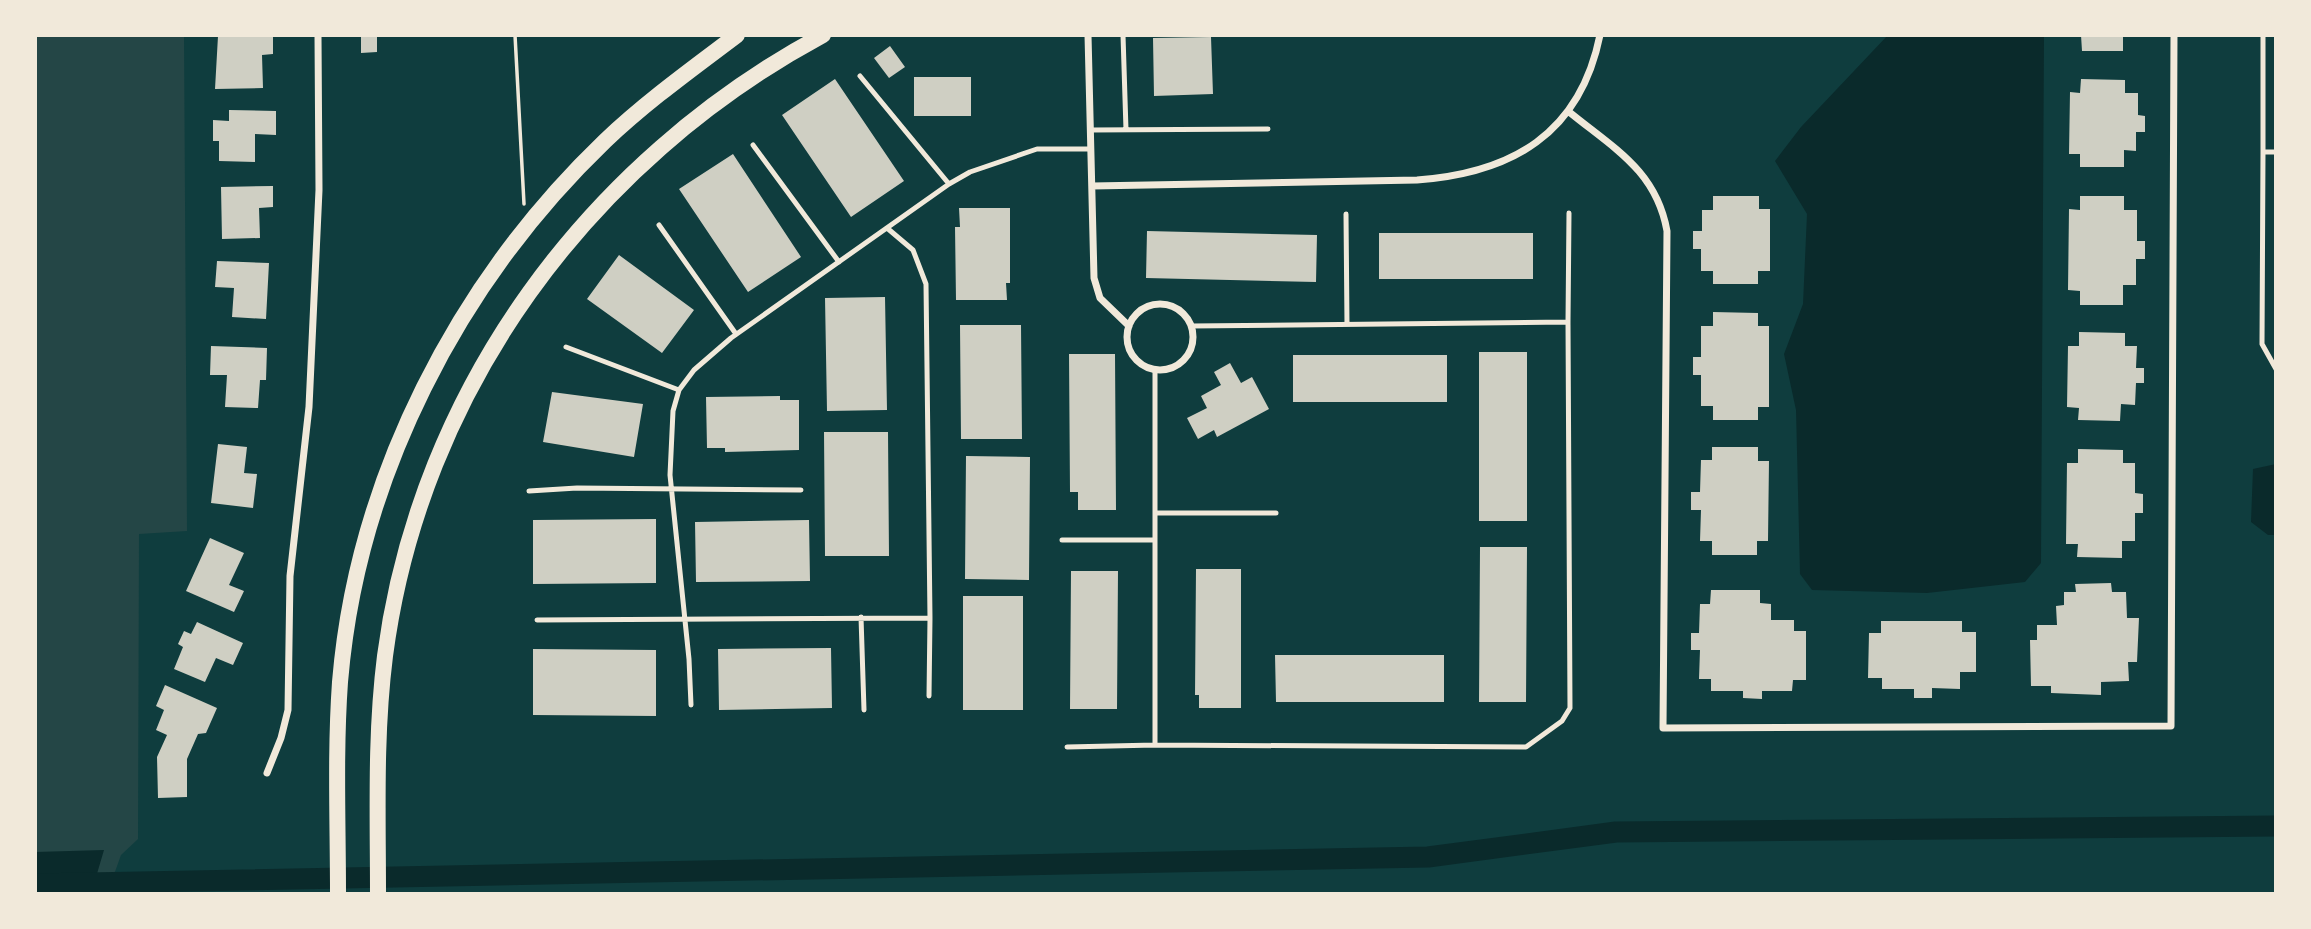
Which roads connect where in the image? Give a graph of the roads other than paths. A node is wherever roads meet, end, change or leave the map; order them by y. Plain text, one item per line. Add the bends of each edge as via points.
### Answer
1 (318, 35) edge
2 (737, 35) edge
3 (823, 35) edge
4 (1088, 35) edge
5 (1123, 35) edge
6 (1600, 35) edge
7 (2174, 35) edge
8 (2263, 35) edge
9 (860, 76) dead end
10 (1568, 111) junction
11 (1268, 129) dead end
12 (1091, 130) junction
13 (1126, 130) junction
14 (753, 145) dead end
15 (1091, 149) junction
16 (2263, 152) junction
17 (2276, 152) edge
18 (949, 184) junction
19 (1092, 186) junction
20 (1569, 213) dead end
21 (1346, 214) dead end
22 (659, 225) dead end
23 (887, 228) junction
24 (839, 262) junction
25 (1568, 322) junction
26 (1347, 324) junction
27 (1129, 326) junction
28 (1191, 326) junction
29 (736, 334) junction
30 (566, 347) dead end
31 (2276, 369) edge
32 (1155, 370) junction
33 (679, 390) junction
34 (671, 490) junction
35 (802, 490) dead end
36 (529, 491) dead end
37 (1155, 513) junction
38 (1276, 513) dead end
39 (1062, 540) dead end
40 (1155, 540) junction
41 (861, 617) junction
42 (930, 618) junction
43 (537, 620) dead end
44 (685, 620) junction
45 (929, 696) dead end
46 (691, 705) dead end
47 (864, 710) dead end
48 (1155, 745) junction
49 (1067, 747) dead end
50 (267, 774) dead end
51 (338, 894) edge
52 (378, 894) edge

1 - 50 street via 319,190 309,407 290,576 288,710
2 - 51 main road via 605,141 525,229 475,299 411,415 373,519 340,681
3 - 52 main road via 717,100 632,172 557,253 524,297 468,390 425,490 394,601 380,709
4 - 12 street
5 - 13 lane
6 - 10 street via 1586,84
7 - 10 street via 2171,726 1663,728 1667,231 1663,206 1652,185
8 - 16 lane
9 - 18 lane
10 - 19 street via 1549,133 1522,152 1458,177
11 - 13 lane
12 - 13 lane
12 - 15 street
14 - 24 lane
15 - 18 lane via 1037,149
15 - 19 street
16 - 17 lane
16 - 31 lane via 2262,344
18 - 23 lane
19 - 27 street via 1094,278 1100,298
20 - 25 lane
21 - 26 lane
22 - 29 lane
23 - 24 lane
23 - 42 lane via 913,250 926,284
24 - 29 lane
25 - 26 lane
25 - 48 lane via 1570,708 1562,721 1526,747
26 - 28 lane
27 - 28 street via 1144,309 1166,305 1177,309
27 - 32 street via 1132,354
28 - 32 street via 1186,358 1177,366
29 - 33 lane via 694,370
30 - 33 lane
32 - 37 lane
33 - 34 lane via 673,411
34 - 35 lane
34 - 36 lane
34 - 44 lane
37 - 38 lane
37 - 40 lane
39 - 40 lane
40 - 48 lane
41 - 42 lane
41 - 44 lane
41 - 47 lane
42 - 45 lane
43 - 44 lane
44 - 46 lane
48 - 49 lane

